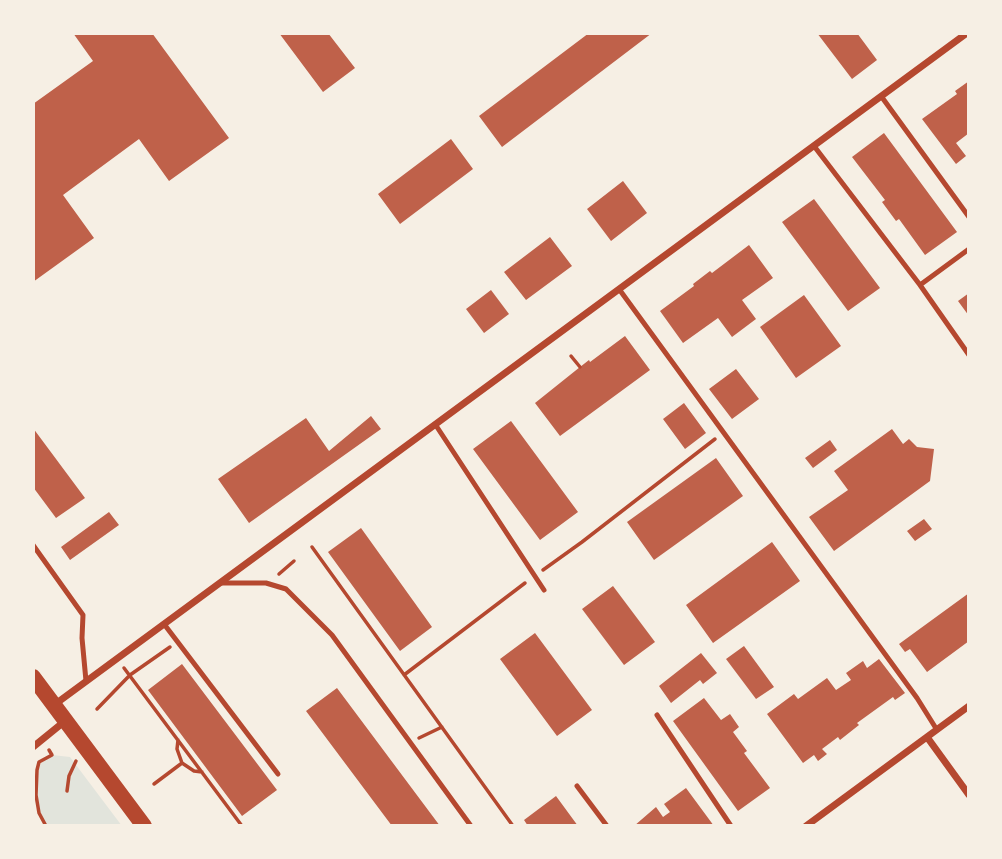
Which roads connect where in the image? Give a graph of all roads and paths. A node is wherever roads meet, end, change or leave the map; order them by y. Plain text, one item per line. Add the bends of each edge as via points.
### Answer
1 (967, 33) edge
2 (881, 96) junction
3 (814, 146) junction
4 (969, 218) edge
5 (969, 249) edge
6 (920, 285) junction
7 (619, 289) junction
8 (969, 355) edge
9 (571, 356) dead end
10 (580, 366) dead end
11 (435, 424) junction
12 (723, 432) junction
13 (33, 545) edge
14 (312, 547) dead end
15 (535, 576) junction
16 (220, 583) junction
17 (544, 590) dead end
18 (164, 624) junction
19 (170, 647) dead end
20 (122, 665) dead end
21 (130, 675) junction
22 (404, 675) junction
23 (33, 677) edge
24 (86, 681) junction
25 (54, 705) junction
26 (969, 706) edge
27 (97, 709) dead end
28 (657, 715) dead end
29 (66, 721) junction
30 (442, 727) junction
31 (937, 730) junction
32 (927, 737) junction
33 (178, 740) junction
34 (410, 743) junction
35 (33, 747) edge
36 (89, 751) junction
37 (52, 755) dead end
38 (182, 763) junction
39 (202, 772) junction
40 (278, 774) dead end
41 (154, 783) dead end
42 (577, 786) dead end
43 (67, 791) dead end
44 (969, 795) edge
45 (36, 813) edge
46 (46, 825) edge
47 (144, 826) edge
48 (242, 826) edge
49 (471, 826) edge
50 (513, 826) edge
51 (607, 826) edge
52 (731, 826) edge
53 (806, 826) edge

1 - 2 street
2 - 3 street
2 - 4 lane
3 - 6 lane
3 - 7 street
5 - 6 lane
6 - 8 lane
7 - 11 street
7 - 12 lane
9 - 10 path
11 - 15 lane
11 - 16 street
12 - 15 path
12 - 31 lane
13 - 24 lane via 83,615
14 - 22 path
15 - 17 lane
15 - 22 path
16 - 18 street
16 - 34 lane via 266,583 286,589 332,635
18 - 24 street
18 - 40 lane
19 - 21 path
20 - 21 path
21 - 27 path
21 - 33 path
22 - 30 path
23 - 25 main road
24 - 25 street
25 - 29 main road
26 - 31 street
28 - 52 lane
29 - 35 street
29 - 36 main road
30 - 34 path
30 - 50 path
31 - 32 street
32 - 44 street
32 - 53 street
33 - 38 path
33 - 39 path
34 - 49 lane
36 - 43 path via 74,762
36 - 47 main road
37 - 45 path via 40,762 37,770
38 - 39 path
38 - 41 path
39 - 48 path
42 - 51 lane
45 - 46 path

